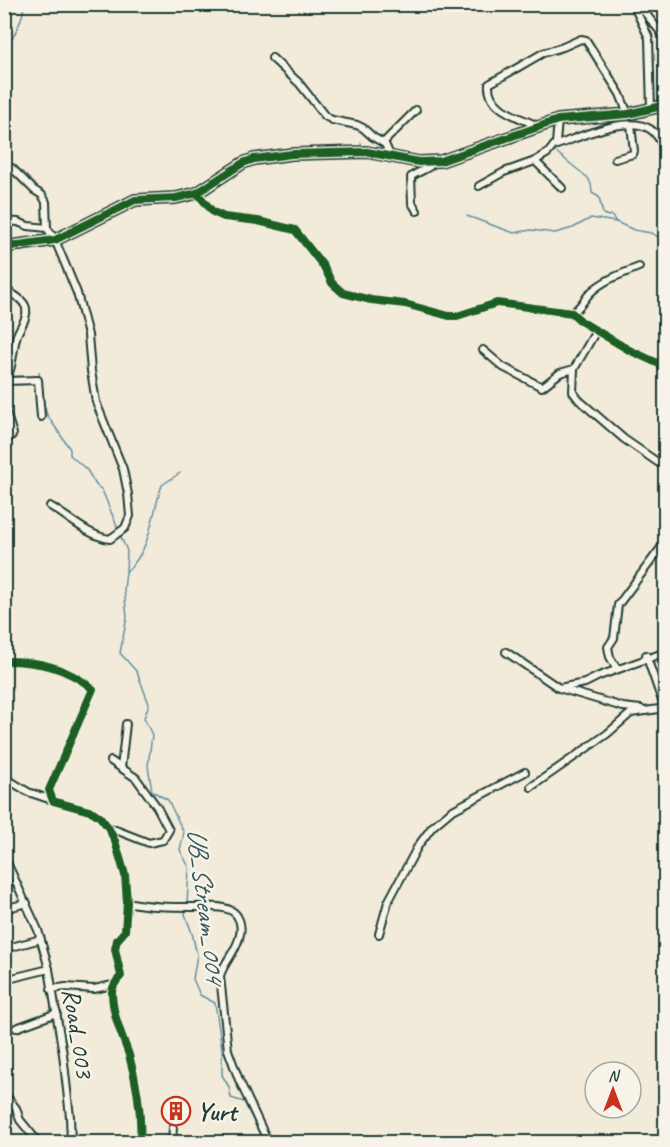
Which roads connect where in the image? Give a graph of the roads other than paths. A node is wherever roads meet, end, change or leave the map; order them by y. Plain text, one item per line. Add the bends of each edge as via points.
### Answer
1 (633, 4) edge
2 (638, 4) edge
3 (666, 39) edge
4 (272, 58) dead end
5 (666, 105) edge
6 (651, 109) junction
7 (416, 110) dead end
8 (628, 114) junction
9 (558, 120) junction
10 (611, 122) junction
11 (631, 125) junction
12 (538, 126) junction
13 (383, 143) junction
14 (554, 146) junction
15 (666, 152) edge
16 (390, 155) junction
17 (615, 159) dead end
18 (435, 161) junction
19 (535, 161) junction
20 (4, 163) edge
21 (12, 168) junction
22 (4, 169) edge
23 (666, 174) edge
24 (479, 186) dead end
25 (562, 188) dead end
26 (666, 190) edge
27 (196, 193) junction
28 (417, 211) dead end
29 (4, 220) edge
30 (47, 228) junction
31 (55, 240) junction
32 (4, 247) edge
33 (639, 267) dead end
34 (4, 290) edge
35 (572, 313) junction
36 (596, 331) junction
37 (483, 351) dead end
38 (666, 367) edge
39 (574, 369) junction
40 (5, 381) edge
41 (4, 406) edge
42 (41, 417) dead end
43 (4, 443) edge
44 (666, 468) edge
45 (50, 506) dead end
46 (4, 532) edge
47 (666, 541) edge
48 (4, 553) edge
49 (506, 652) dead end
50 (666, 652) edge
51 (647, 657) junction
52 (4, 661) edge
53 (617, 669) junction
54 (559, 688) junction
55 (666, 700) edge
56 (666, 708) edge
57 (648, 710) junction
58 (126, 724) dead end
59 (111, 761) dead end
60 (121, 768) junction
61 (525, 772) dead end
62 (4, 777) edge
63 (531, 787) dead end
64 (53, 801) junction
65 (108, 827) junction
66 (4, 856) edge
67 (127, 902) junction
68 (27, 903) junction
69 (4, 909) edge
70 (379, 934) dead end
71 (41, 939) junction
72 (4, 949) edge
73 (48, 969) junction
74 (4, 980) edge
75 (114, 985) junction
76 (51, 989) junction
77 (57, 1013) junction
78 (16, 1028) dead end
79 (4, 1093) edge
80 (173, 1128) dead end
81 (38, 1143) edge
82 (71, 1143) edge
83 (140, 1143) edge
84 (172, 1143) edge
85 (268, 1143) edge

1 - 6 street via 649,38
2 - 3 street
4 - 13 street via 299,83 325,116 359,125
5 - 6 street
6 - 8 street
7 - 13 street
8 - 10 street
8 - 12 street via 620,94 586,40 581,39 543,53 489,84 495,105
9 - 10 street
9 - 12 street
9 - 14 street
10 - 11 street
10 - 14 street
11 - 15 street via 652,131
11 - 17 street via 634,151
12 - 18 street
13 - 16 street
14 - 19 street
16 - 18 street via 419,162
16 - 27 street via 332,152 254,159
18 - 28 street via 430,168 411,177 412,203
19 - 24 street
19 - 25 street
20 - 21 street
21 - 22 street
21 - 30 street via 42,195
23 - 26 street
27 - 31 street via 135,200
27 - 35 street via 213,212 224,217 258,220 295,230 343,293 449,316 497,303
29 - 30 street
30 - 31 street
31 - 32 street
31 - 45 street via 88,335 96,402 123,469 130,516 125,528 110,539 90,532
33 - 35 street via 604,281
34 - 40 street via 26,307
35 - 36 street
36 - 38 street
36 - 39 street
37 - 39 street via 503,367 542,387 560,373
39 - 44 street via 573,392 579,400 624,439
40 - 42 street via 38,380
41 - 43 street via 13,434
46 - 48 street
47 - 53 street via 618,605 614,638 608,647
49 - 54 street
50 - 51 street
51 - 53 street
51 - 55 street via 661,698
52 - 64 street via 29,661 67,671 93,689 49,790
53 - 54 street via 585,683
54 - 57 street via 623,707
56 - 57 street
57 - 63 street via 631,713
58 - 60 street
59 - 60 street
60 - 65 street via 136,778 169,830 163,840 149,843
61 - 70 street via 432,826 388,902
62 - 64 street
64 - 65 street via 93,812
65 - 67 street via 125,875
66 - 68 street, Road_003
67 - 75 street via 126,927 115,949 121,976
67 - 85 street via 225,908 240,920 238,942 220,976 225,1034 232,1062
68 - 69 street
68 - 71 street, Road_003
71 - 72 street
71 - 73 street, Road_003
73 - 74 street
73 - 76 street, Road_003
75 - 76 street
75 - 83 street via 116,1019 129,1056 141,1114
76 - 77 street, Road_003
77 - 78 street
77 - 82 street, Road_003
79 - 81 street
80 - 84 street

